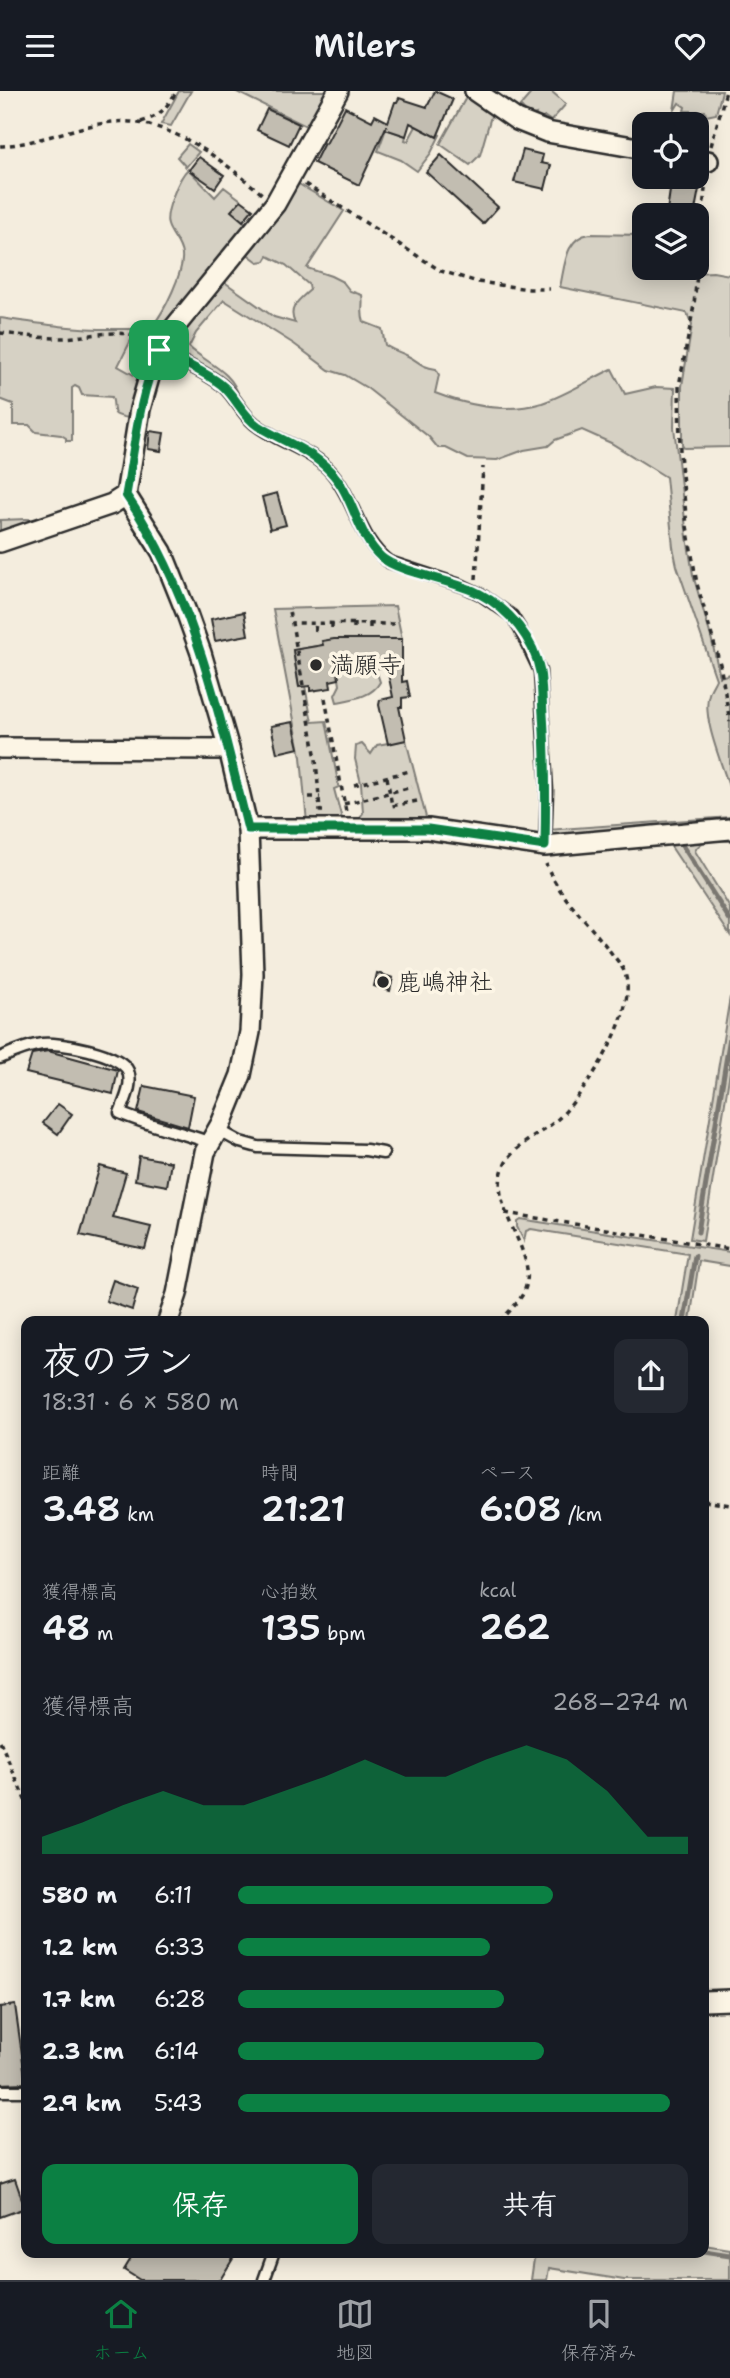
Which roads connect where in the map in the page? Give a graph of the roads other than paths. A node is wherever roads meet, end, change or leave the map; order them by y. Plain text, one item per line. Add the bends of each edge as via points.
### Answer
1 (338, 91) edge
2 (474, 91) edge
3 (632, 147) edge
4 (159, 350) junction
5 (126, 495) junction
6 (0, 542) edge
7 (0, 748) edge
8 (229, 749) junction
9 (248, 829) junction
10 (730, 829) edge
11 (545, 846) junction
12 (0, 1058) edge
13 (214, 1136) junction
14 (383, 1153) dead end
15 (170, 1316) edge
16 (730, 2000) edge
17 (709, 2001) edge
18 (0, 2091) edge
19 (21, 2091) edge
20 (272, 2258) edge
21 (264, 2280) edge

1 - 4 street via 275,204
2 - 3 street via 517,120 547,132
4 - 5 street via 140,409
4 - 11 lane via 223,386 255,424 330,470 381,557 475,592 512,617 540,671 547,791
5 - 6 street via 112,504
5 - 8 street via 162,552 183,602
7 - 8 street
8 - 9 street
9 - 11 street via 346,814
9 - 13 street via 253,974 250,1033 241,1075
10 - 11 street
12 - 13 lane via 44,1044 81,1047 125,1066 129,1090 120,1113 188,1134
13 - 14 lane via 258,1147
13 - 15 street via 205,1152
16 - 17 street
18 - 19 lane
20 - 21 lane

